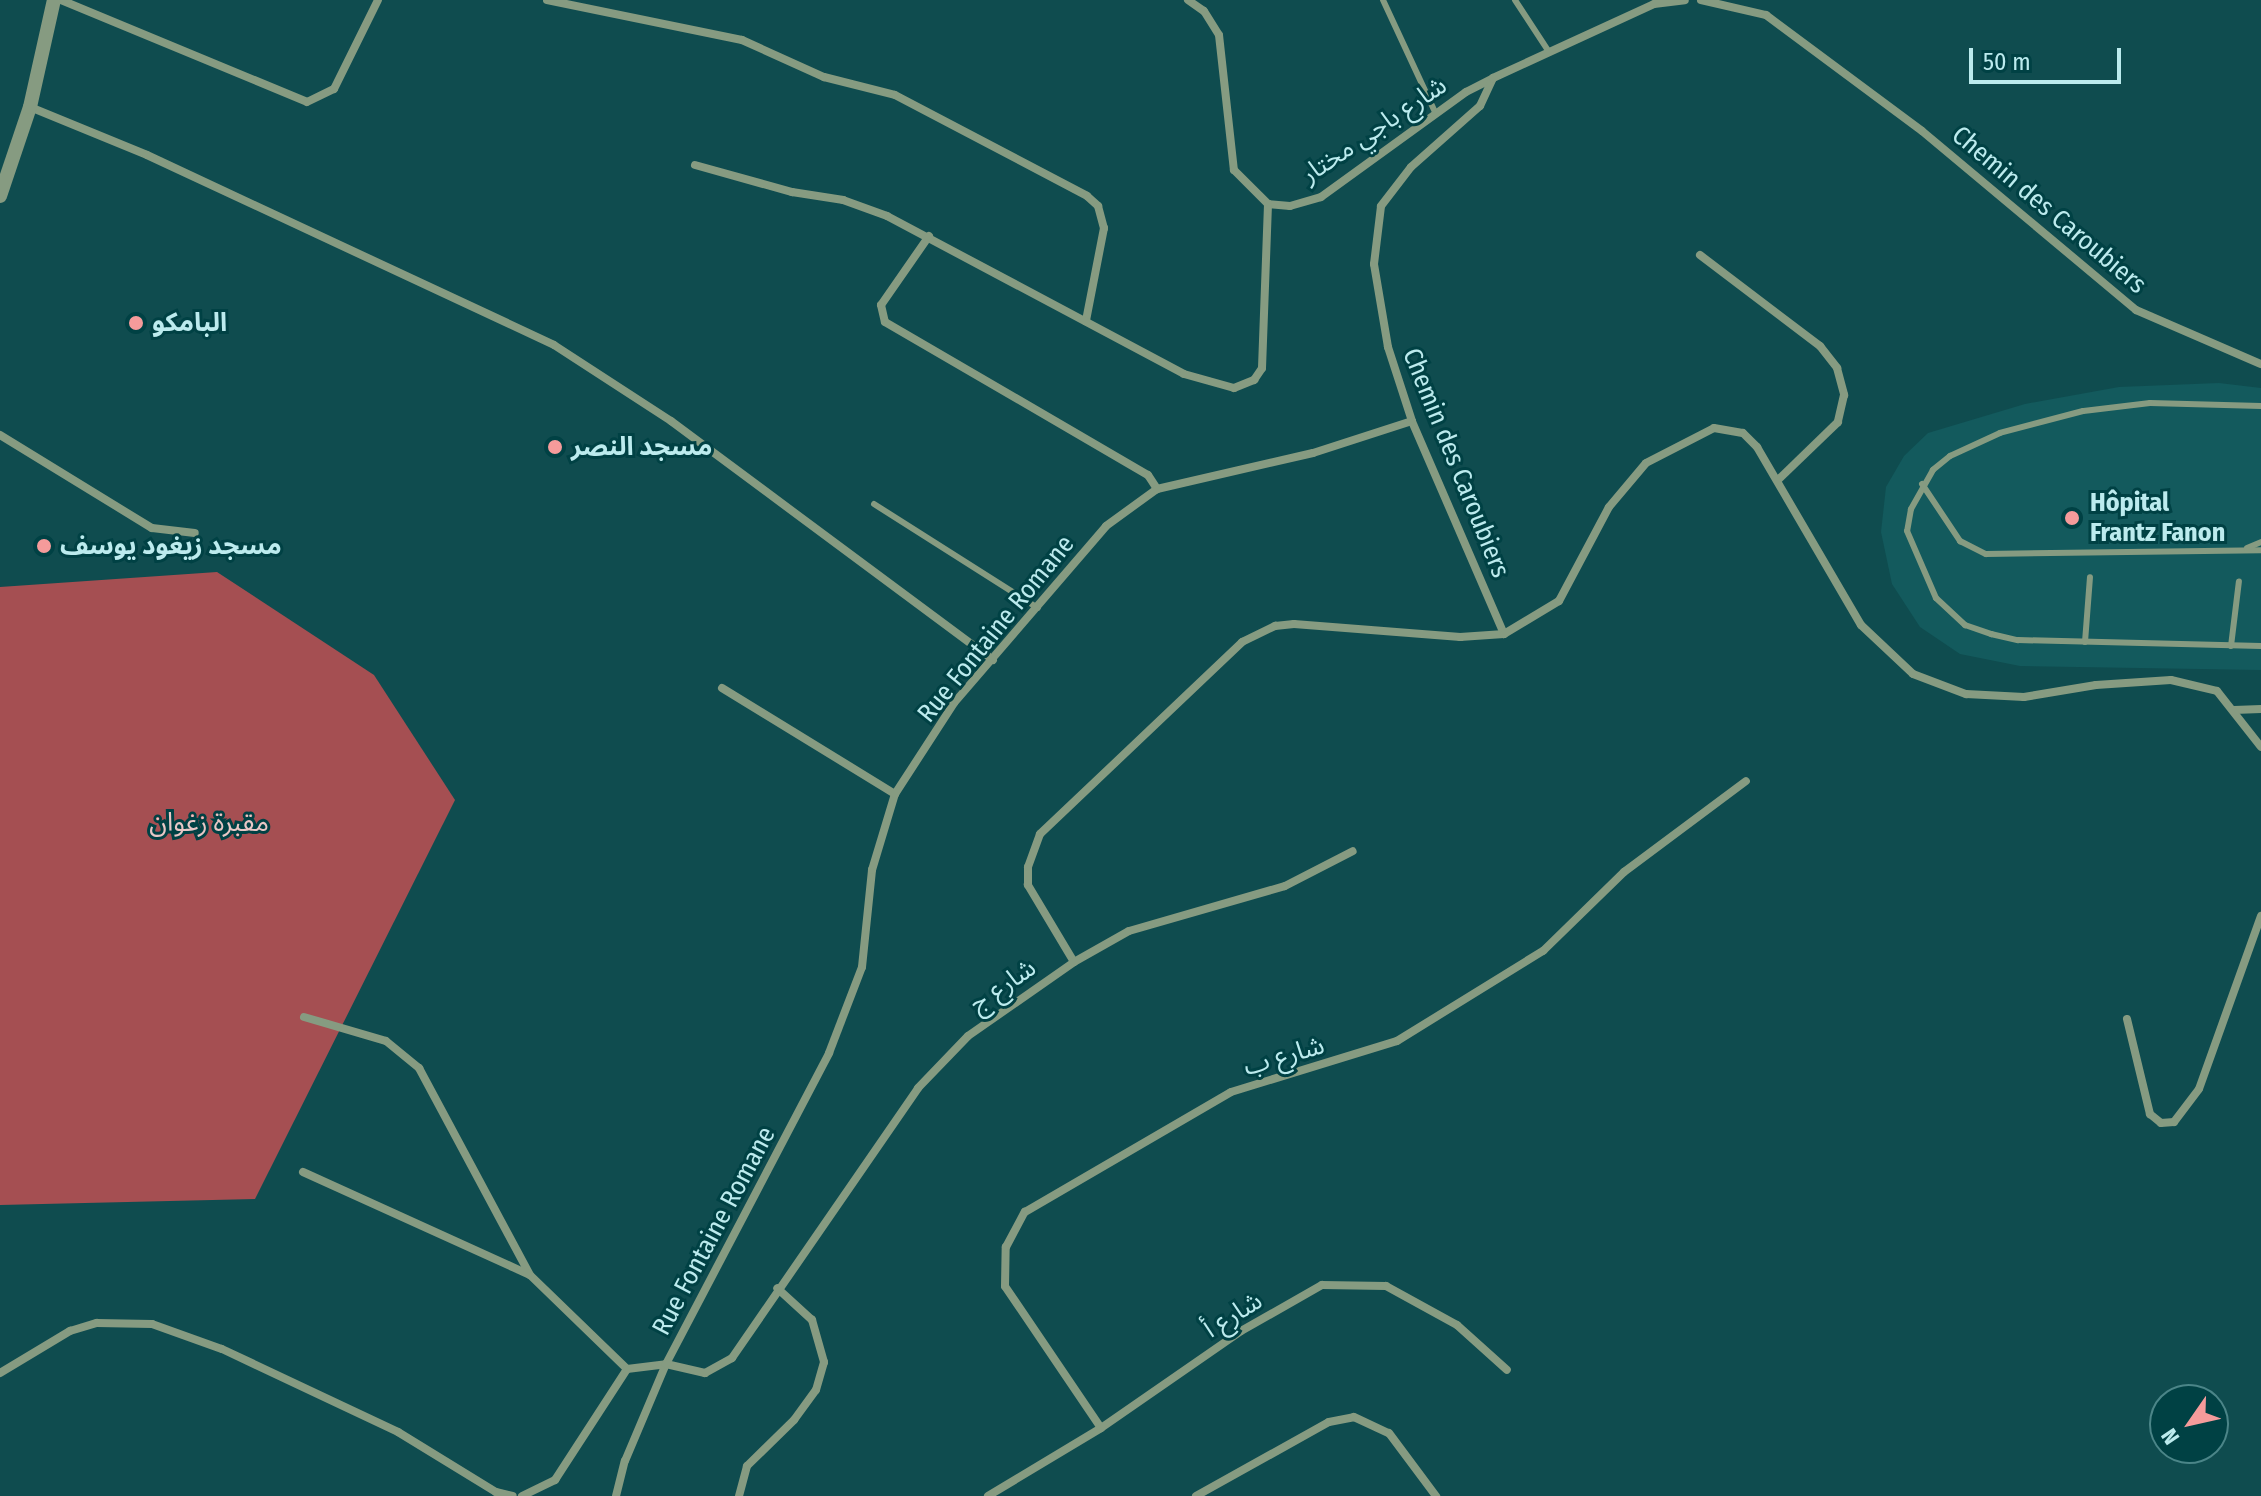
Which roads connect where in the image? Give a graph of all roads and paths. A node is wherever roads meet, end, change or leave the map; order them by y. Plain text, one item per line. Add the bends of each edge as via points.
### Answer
1 (54, 0) edge
2 (61, 0) edge
3 (378, 0) edge
4 (547, 0) edge
5 (1188, 0) edge
6 (1383, 0) edge
7 (1515, 0) edge
8 (1685, 0) edge
9 (1701, 0) edge
10 (1549, 52) junction
11 (1493, 78) junction
12 (30, 107) junction
13 (1436, 114) junction
14 (695, 165) dead end
15 (0, 196) edge
16 (1268, 204) junction
17 (929, 236) junction
18 (1700, 255) dead end
19 (1086, 321) junction
20 (2261, 364) edge
21 (2261, 406) edge
22 (1412, 421) junction
23 (0, 435) edge
24 (1779, 479) junction
25 (1922, 484) junction
26 (1157, 489) junction
27 (874, 504) dead end
28 (195, 533) dead end
29 (2261, 542) edge
30 (2243, 550) junction
31 (2261, 550) edge
32 (2090, 577) dead end
33 (2239, 581) dead end
34 (1038, 608) junction
35 (1504, 634) junction
36 (2085, 642) junction
37 (2231, 646) junction
38 (2261, 646) edge
39 (993, 660) junction
40 (722, 688) dead end
41 (2261, 709) edge
42 (2234, 710) junction
43 (2261, 747) edge
44 (1746, 781) dead end
45 (895, 794) junction
46 (1353, 851) dead end
47 (2261, 916) edge
48 (1074, 962) junction
49 (304, 1017) dead end
50 (2127, 1019) dead end
51 (303, 1172) dead end
52 (530, 1275) junction
53 (777, 1288) junction
54 (666, 1364) junction
55 (627, 1369) junction
56 (1507, 1370) dead end
57 (0, 1373) edge
58 (1101, 1428) junction
59 (513, 1496) edge
60 (522, 1496) edge
61 (616, 1496) edge
62 (739, 1496) edge
63 (988, 1496) edge
64 (1196, 1496) edge
65 (1436, 1496) edge

1 - 12 street
2 - 3 street via 307,102 334,89
4 - 19 street via 742,40 824,77 895,95 1087,196 1098,206 1104,228
5 - 16 street via 1204,11 1219,35 1234,170
6 - 13 lane
7 - 10 lane
8 - 10 street via 1654,4
9 - 20 street, Chemin des Caroubiers via 1766,15 1922,131 2136,310
10 - 11 street
11 - 13 street, شارع باجي مختار
11 - 22 street, Chemin des Caroubiers via 1480,106 1411,167 1381,206 1374,264 1388,347
12 - 15 street
12 - 39 street via 147,155 554,345 671,421
13 - 16 street, شارع باجي مختار via 1321,197 1290,206
14 - 17 street via 843,200
16 - 19 street via 1262,368 1248,384 1226,387 1184,374
17 - 19 street
17 - 26 street via 881,305 885,322 1148,475
18 - 24 street via 1820,346 1837,368 1844,395 1838,422
21 - 25 lane via 2150,403 2083,411 2000,433 1950,456
22 - 26 street, Rue Fontaine Romane via 1313,453
22 - 35 street, Chemin des Caroubiers
23 - 28 street via 152,528
24 - 35 street via 1743,433 1714,428 1696,434 1646,463 1609,507 1559,601
24 - 42 street via 1861,625 1913,674 1966,694 2024,697 2171,680 2217,691
25 - 30 lane via 1960,541 1986,554
25 - 36 lane via 1907,531 1936,598 1965,625 1991,634
26 - 34 street, Rue Fontaine Romane via 1106,526
27 - 34 lane
29 - 30 lane
30 - 31 lane
32 - 36 lane
33 - 37 lane
34 - 39 street, Rue Fontaine Romane
35 - 48 street via 1460,637 1294,624 1275,626 1242,642 1036,842 1028,885
36 - 37 lane
37 - 38 lane
39 - 45 street, Rue Fontaine Romane via 954,703
40 - 45 street
41 - 42 street
42 - 43 street
44 - 58 street, شارع ب via 1624,872 1543,951 1397,1041 1231,1092 1025,1212 1006,1247 1005,1286
45 - 54 street, Rue Fontaine Romane via 872,870 862,967 829,1053
46 - 48 street, شارع ج via 1285,886 1129,931
47 - 50 street via 2199,1089 2174,1122 2161,1123 2150,1114
48 - 53 street, شارع ج via 968,1036 918,1088
49 - 52 street via 386,1041 419,1068
51 - 52 street
52 - 55 street
53 - 54 street, شارع ج via 724,1365 694,1374
53 - 62 street via 820,1334 822,1377 794,1420 747,1466
54 - 55 street, شارع ج
54 - 61 street, Rue Fontaine Romane
55 - 60 street via 555,1480
56 - 58 street, شارع أ via 1457,1325 1386,1286 1322,1285 1241,1331
57 - 59 street via 70,1331 97,1323 152,1324 222,1349 398,1432 496,1492
58 - 63 street, شارع أ
64 - 65 street via 1329,1422 1354,1417 1389,1433

